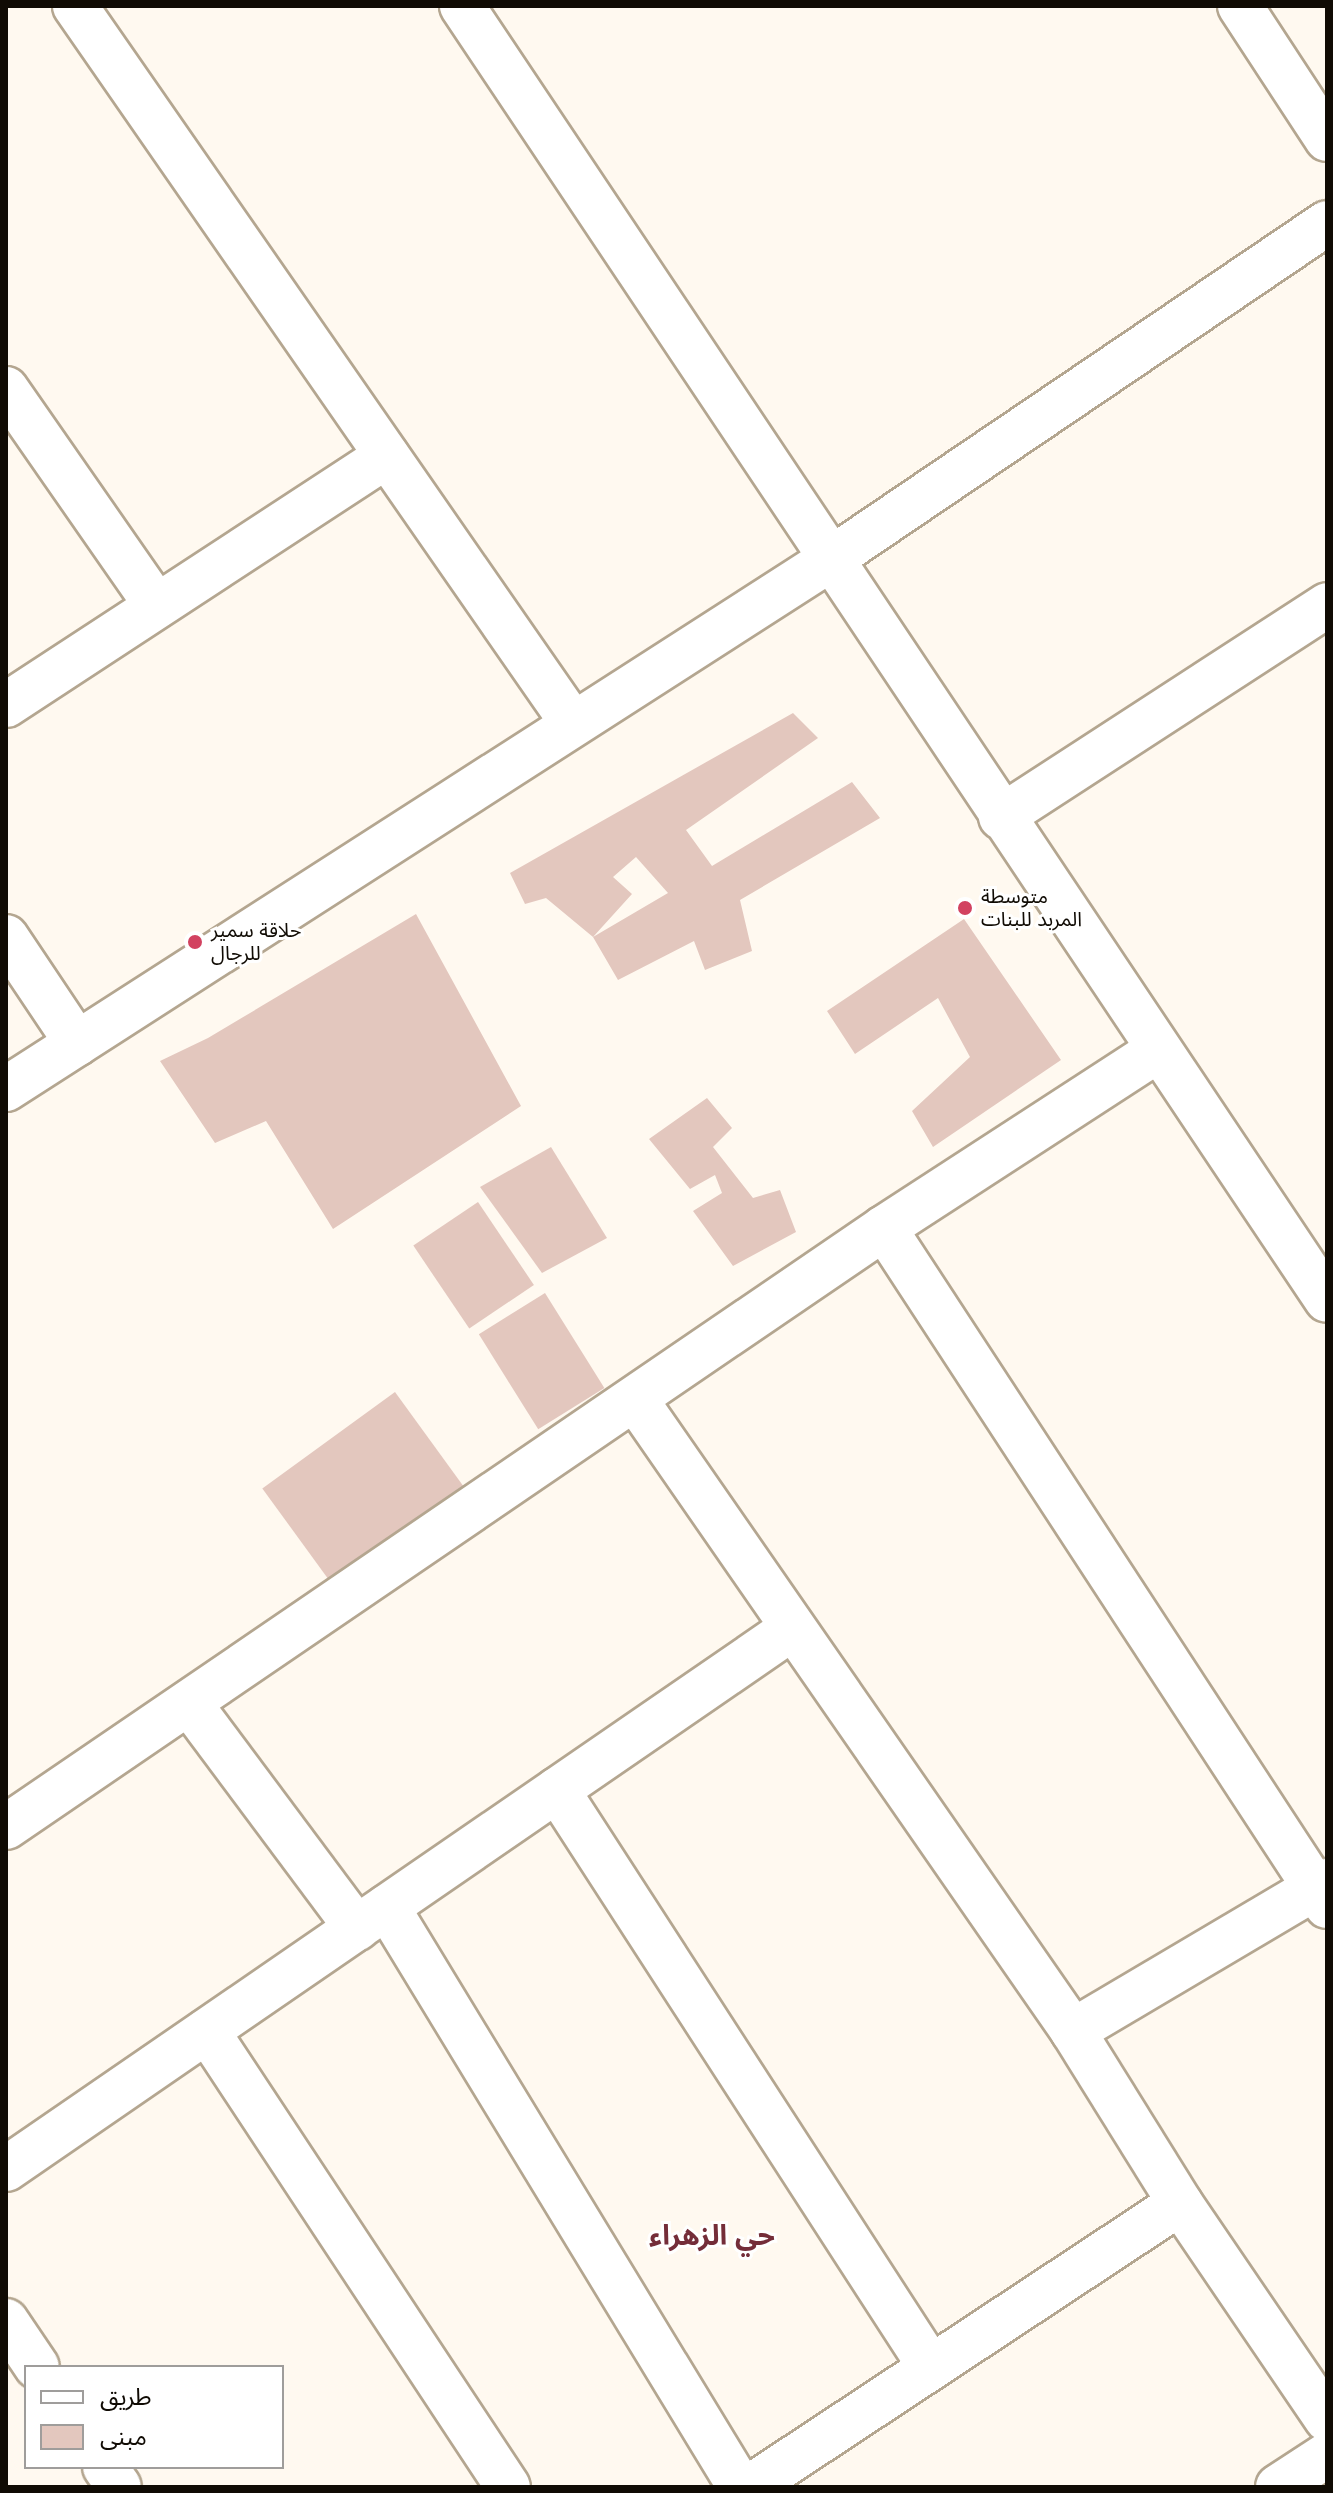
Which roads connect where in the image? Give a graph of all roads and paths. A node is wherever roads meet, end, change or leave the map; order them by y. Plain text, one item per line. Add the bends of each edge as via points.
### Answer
1 (75, 6) edge
2 (462, 6) edge
3 (1240, 6) edge
4 (1327, 139) edge
5 (1327, 223) edge
6 (6, 389) edge
7 (387, 456) junction
8 (831, 559) junction
9 (157, 606) junction
10 (1323, 617) edge
11 (6, 705) edge
12 (571, 721) junction
13 (1001, 817) junction
14 (6, 937) edge
15 (77, 1043) junction
16 (1157, 1051) junction
17 (6, 1089) edge
18 (884, 1228) junction
19 (1327, 1300) edge
20 (635, 1399) junction
21 (791, 1629) junction
22 (189, 1703) junction
23 (557, 1790) junction
24 (6, 1827) edge
25 (1323, 1892) edge
26 (372, 1918) junction
27 (207, 2031) junction
28 (1073, 2031) junction
29 (6, 2169) edge
30 (1180, 2203) junction
31 (6, 2321) edge
32 (36, 2365) edge
33 (931, 2368) junction
34 (1327, 2419) edge
35 (1327, 2455) edge
36 (106, 2469) edge
37 (119, 2487) edge
38 (508, 2487) edge
39 (740, 2487) edge
40 (750, 2487) edge
41 (1278, 2487) edge

1 - 7 street
2 - 8 street
3 - 4 street
5 - 8 street
6 - 9 street
7 - 9 street
7 - 12 street
8 - 12 street
8 - 13 street
9 - 11 street
10 - 13 street
12 - 15 street
13 - 16 street
14 - 15 street
15 - 17 street
16 - 18 street
16 - 19 street
18 - 20 street
18 - 25 street
20 - 21 street
20 - 22 street
21 - 23 street
21 - 28 street
22 - 24 street
22 - 26 street
23 - 26 street
23 - 33 street
25 - 28 street
26 - 27 street
26 - 39 street
27 - 29 street
27 - 38 street
28 - 30 street
30 - 33 street
30 - 34 street
31 - 32 street
33 - 40 street
35 - 41 street
36 - 37 street

